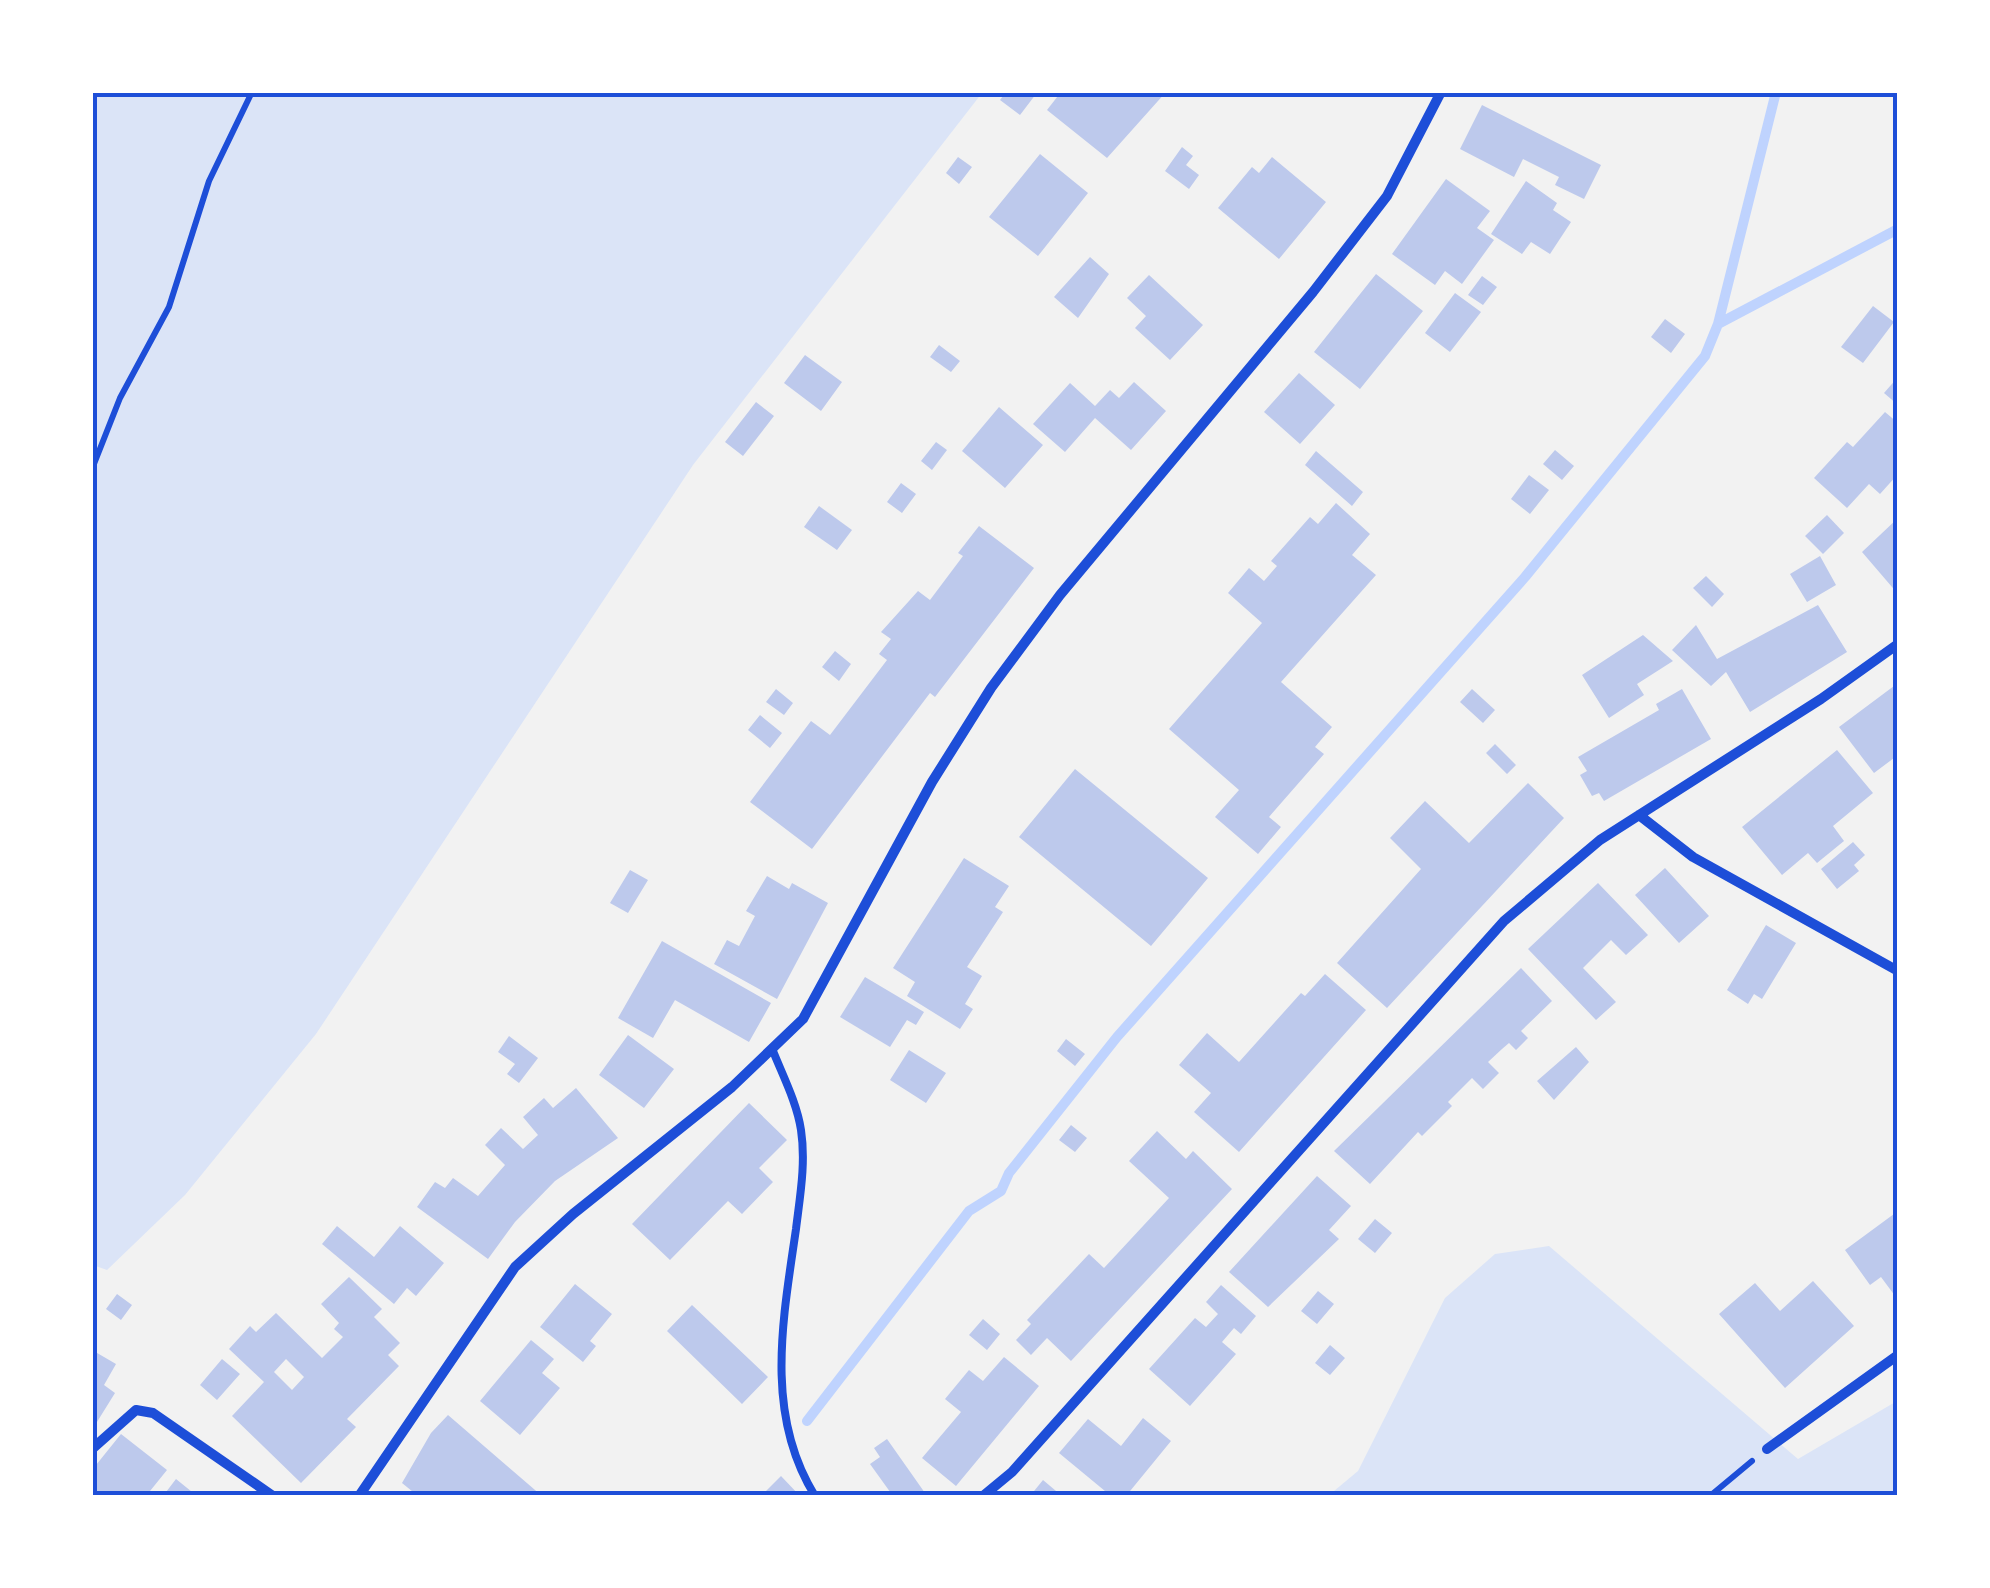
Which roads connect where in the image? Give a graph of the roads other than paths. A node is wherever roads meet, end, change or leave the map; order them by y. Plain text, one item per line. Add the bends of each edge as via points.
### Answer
1 (1441, 92) edge
2 (1898, 644) edge
3 (1639, 814) junction
4 (1898, 972) edge
5 (773, 1051) junction
6 (1898, 1355) edge
7 (92, 1449) edge
8 (1767, 1449) road end
9 (272, 1496) edge
10 (359, 1496) edge
11 (815, 1496) edge
12 (983, 1496) edge

1 - 5 street via 1387,196 991,688 802,1019
2 - 3 street
3 - 4 street via 1694,858
3 - 12 street via 1551,877 1454,971 1012,1472
5 - 10 street via 515,1267
5 - 11 lane via 801,1128 804,1174 784,1312 783,1416 796,1465
6 - 8 street
7 - 9 street via 136,1410 154,1414

